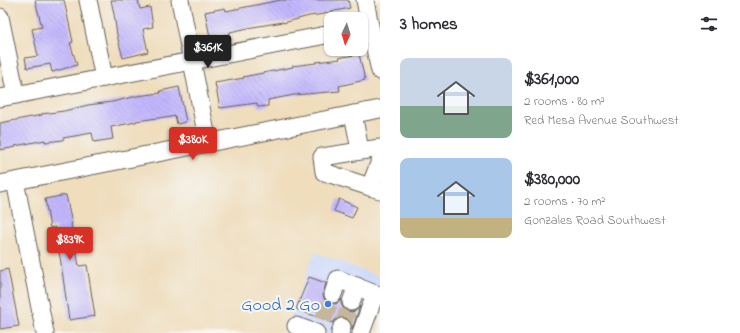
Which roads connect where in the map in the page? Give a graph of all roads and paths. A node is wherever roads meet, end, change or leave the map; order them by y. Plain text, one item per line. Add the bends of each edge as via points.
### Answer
1 (88, 0) edge
2 (180, 0) edge
3 (365, 0) edge
4 (365, 12) edge
5 (0, 17) edge
6 (324, 35) edge
7 (368, 36) edge
8 (192, 61) junction
9 (380, 71) edge
10 (104, 78) junction
11 (8, 97) edge
12 (380, 109) edge
13 (353, 114) junction
14 (208, 143) junction
15 (380, 148) edge
16 (360, 150) junction
17 (380, 161) edge
18 (8, 183) edge
19 (375, 189) edge
20 (332, 294) tunnel mouth
21 (378, 295) edge
22 (296, 326) dead end
23 (319, 329) edge
24 (45, 333) edge
25 (361, 333) edge

1 - 10 street
2 - 8 street
3 - 4 street
5 - 11 street
6 - 8 street
7 - 9 street
8 - 10 street
8 - 14 street
10 - 11 street
12 - 13 street
13 - 14 street
13 - 16 street
14 - 18 street
15 - 16 street
16 - 19 street via 322,157 324,172
17 - 19 street
18 - 24 street
20 - 21 street via 338,279 354,294
21 - 25 street
22 - 23 street

